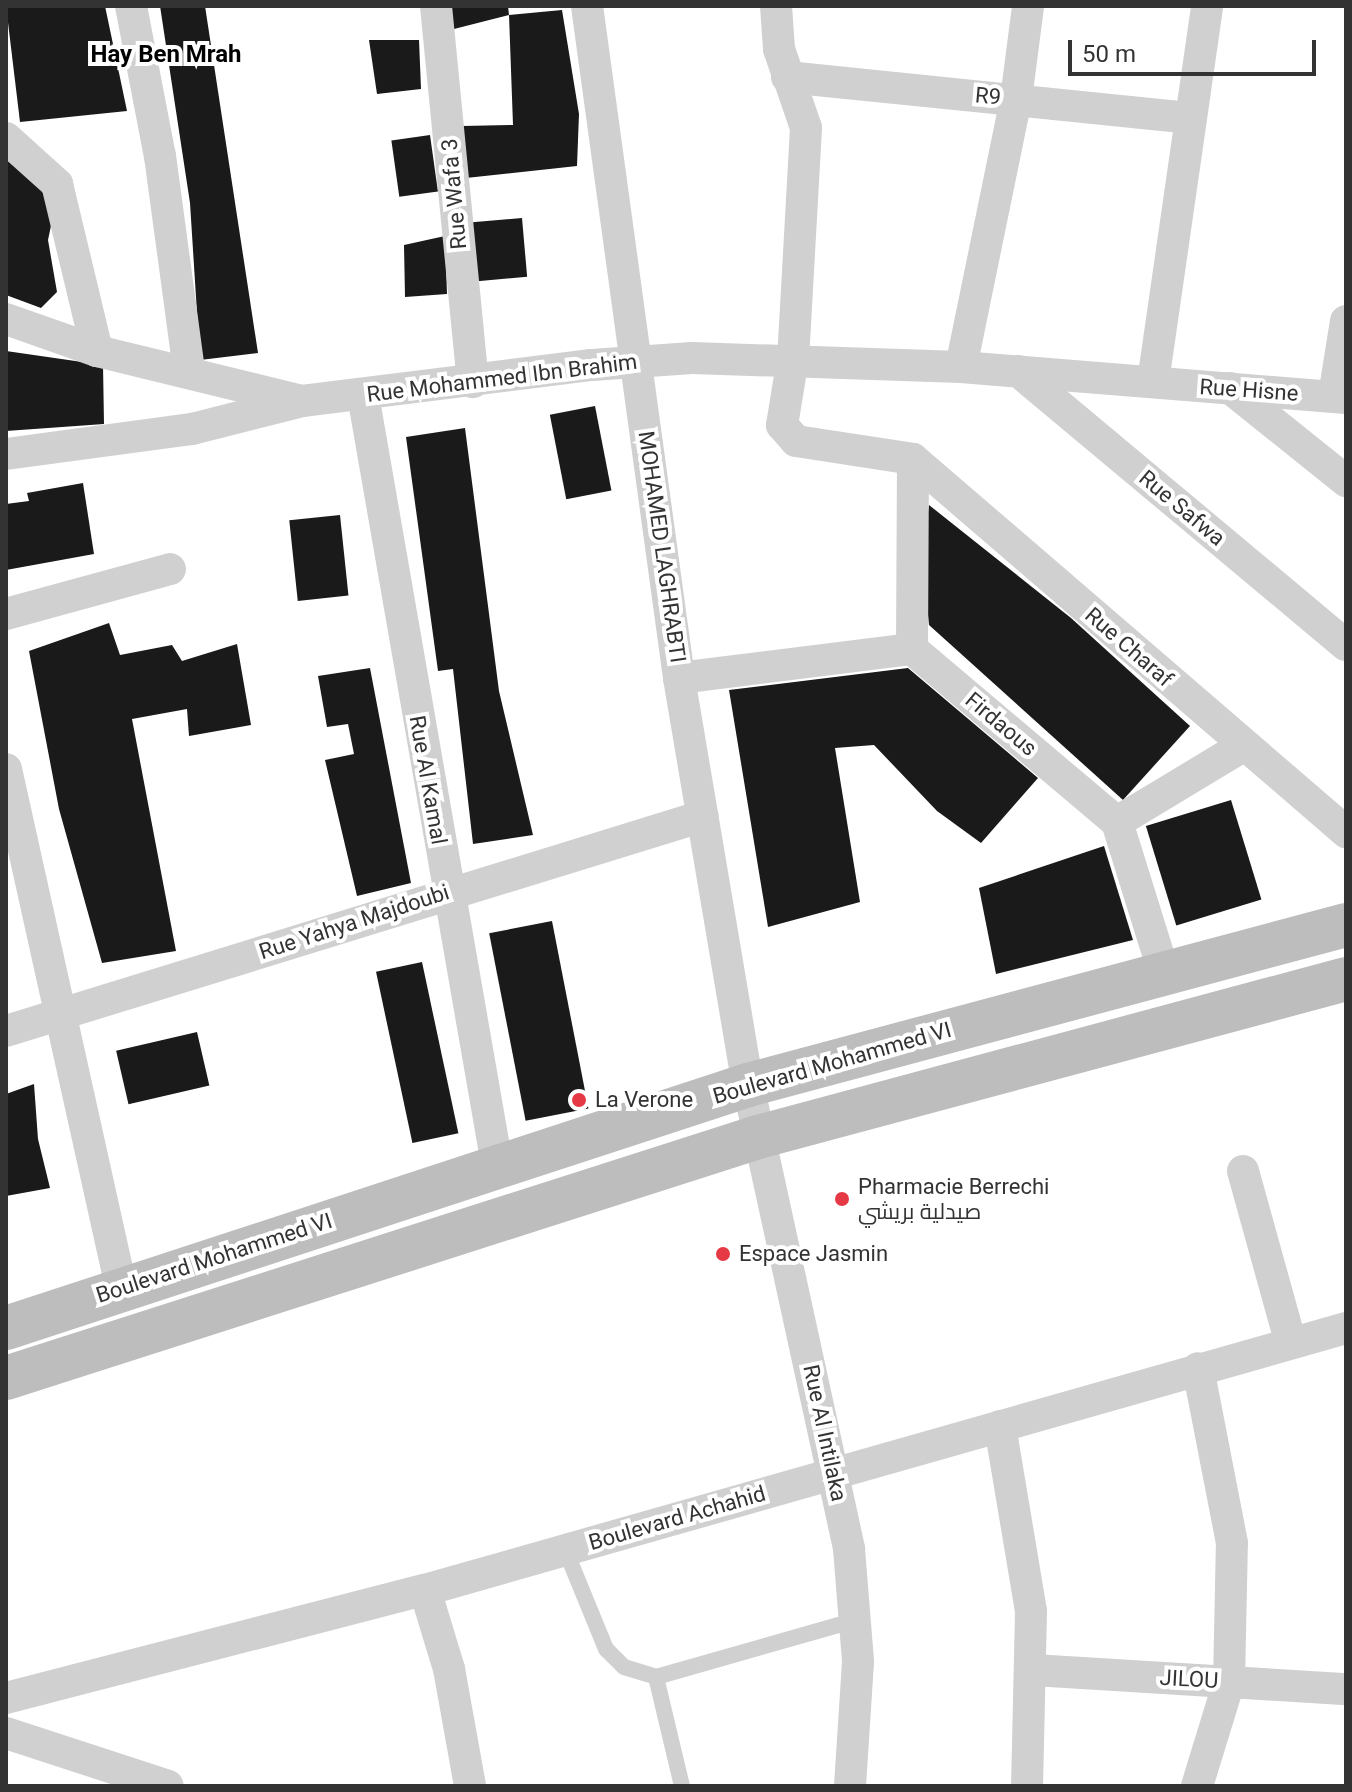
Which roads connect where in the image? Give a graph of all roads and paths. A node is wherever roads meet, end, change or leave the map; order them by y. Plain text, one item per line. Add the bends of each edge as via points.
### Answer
1 (131, 6) edge
2 (436, 6) edge
3 (587, 6) edge
4 (776, 6) edge
5 (1028, 6) edge
6 (1207, 6) edge
7 (787, 77) junction
8 (1016, 99) junction
9 (1189, 118) junction
10 (6, 138) edge
11 (6, 319) edge
12 (1346, 321) edge
13 (97, 351) junction
14 (793, 358) junction
15 (636, 362) junction
16 (961, 367) junction
17 (189, 371) junction
18 (1018, 371) junction
19 (473, 382) junction
20 (1153, 382) junction
21 (1230, 388) junction
22 (363, 395) junction
23 (1340, 397) edge
24 (302, 401) junction
25 (6, 454) edge
26 (913, 459) junction
27 (1346, 481) edge
28 (170, 569) dead end
29 (6, 614) edge
30 (1346, 645) edge
31 (912, 649) junction
32 (679, 678) junction
33 (1243, 746) junction
34 (6, 769) edge
35 (703, 816) junction
36 (1117, 822) junction
37 (1346, 832) edge
38 (449, 892) junction
39 (1346, 925) edge
40 (1163, 970) junction
41 (1346, 979) edge
42 (60, 1016) junction
43 (6, 1031) edge
44 (748, 1085) junction
45 (758, 1137) junction
46 (497, 1164) junction
47 (1243, 1171) dead end
48 (121, 1287) junction
49 (6, 1328) edge
50 (1346, 1328) edge
51 (1290, 1341) junction
52 (1198, 1368) junction
53 (6, 1378) edge
54 (1000, 1426) junction
55 (835, 1474) junction
56 (565, 1549) junction
57 (425, 1590) junction
58 (856, 1620) junction
59 (1033, 1670) junction
60 (656, 1677) junction
61 (1229, 1682) junction
62 (1346, 1689) edge
63 (6, 1698) edge
64 (6, 1733) edge
65 (168, 1786) edge
66 (470, 1786) edge
67 (682, 1786) edge
68 (850, 1786) edge
69 (1027, 1786) edge
70 (1197, 1786) edge

1 - 17 street via 160,156
2 - 19 street, Rue Wafa 3
3 - 15 street, MOHAMED LAGHRABTI
4 - 7 street
5 - 8 street
6 - 9 street
7 - 8 street, R9
7 - 14 street via 806,128
8 - 9 street, R9
8 - 16 street
9 - 20 street
10 - 13 street via 57,184
11 - 13 street, Rue Mohammed Ibn Brahim
12 - 23 street
13 - 17 street, Rue Mohammed Ibn Brahim
14 - 15 street, Rue Mohammed Ibn Brahim
14 - 16 street, Rue Mohammed Ibn Brahim
14 - 26 street via 782,425 796,441
15 - 19 street, Rue Mohammed Ibn Brahim
15 - 32 street, MOHAMED LAGHRABTI
16 - 18 street, Rue Mohammed Ibn Brahim
17 - 24 street, Rue Mohammed Ibn Brahim
18 - 20 street, Rue Mohammed Ibn Brahim
18 - 30 street, Rue Safwa
19 - 22 street, Rue Mohammed Ibn Brahim
20 - 21 street, Rue Hisne
21 - 23 street, Rue Hisne
21 - 27 street
22 - 24 street, Rue Mohammed Ibn Brahim
22 - 38 street, Rue Al Kamal
24 - 25 street via 192,429
26 - 31 street
26 - 33 street, Rue Charaf
28 - 29 street
31 - 32 street
31 - 36 street, Firdaous
32 - 35 street, MOHAMED LAGHRABTI
33 - 36 street
33 - 37 street, Rue Charaf
34 - 42 street
35 - 38 street, Rue Yahya Majdoubi
35 - 44 street, MOHAMED LAGHRABTI
36 - 40 street
38 - 42 street, Rue Yahya Majdoubi
38 - 46 street, Rue Al Kamal
39 - 40 main road, Boulevard Mohammed VI
40 - 44 main road, Boulevard Mohammed VI
41 - 45 main road
42 - 43 street, Rue Yahya Majdoubi
42 - 48 street
44 - 45 street, Rue Al Intilaka
44 - 46 main road, Boulevard Mohammed VI
45 - 53 main road
45 - 55 street, Rue Al Intilaka
46 - 48 main road, Boulevard Mohammed VI
47 - 51 street
48 - 49 main road, Boulevard Mohammed VI
50 - 51 street, Boulevard Achahid
51 - 52 street, Boulevard Achahid
52 - 54 street, Boulevard Achahid
52 - 61 street via 1232,1543
54 - 55 street, Boulevard Achahid
54 - 59 street via 1031,1611
55 - 56 street, Boulevard Achahid
55 - 58 street, Rue Al Intilaka
56 - 57 street, Boulevard Achahid
56 - 60 lane via 606,1649 624,1667
57 - 63 street, Boulevard Achahid
57 - 66 street via 449,1669
58 - 60 lane
58 - 68 street, Rue Al Intilaka
59 - 61 street, JILOU
59 - 69 street
60 - 67 lane
61 - 62 street, JILOU
61 - 70 street
64 - 65 street

